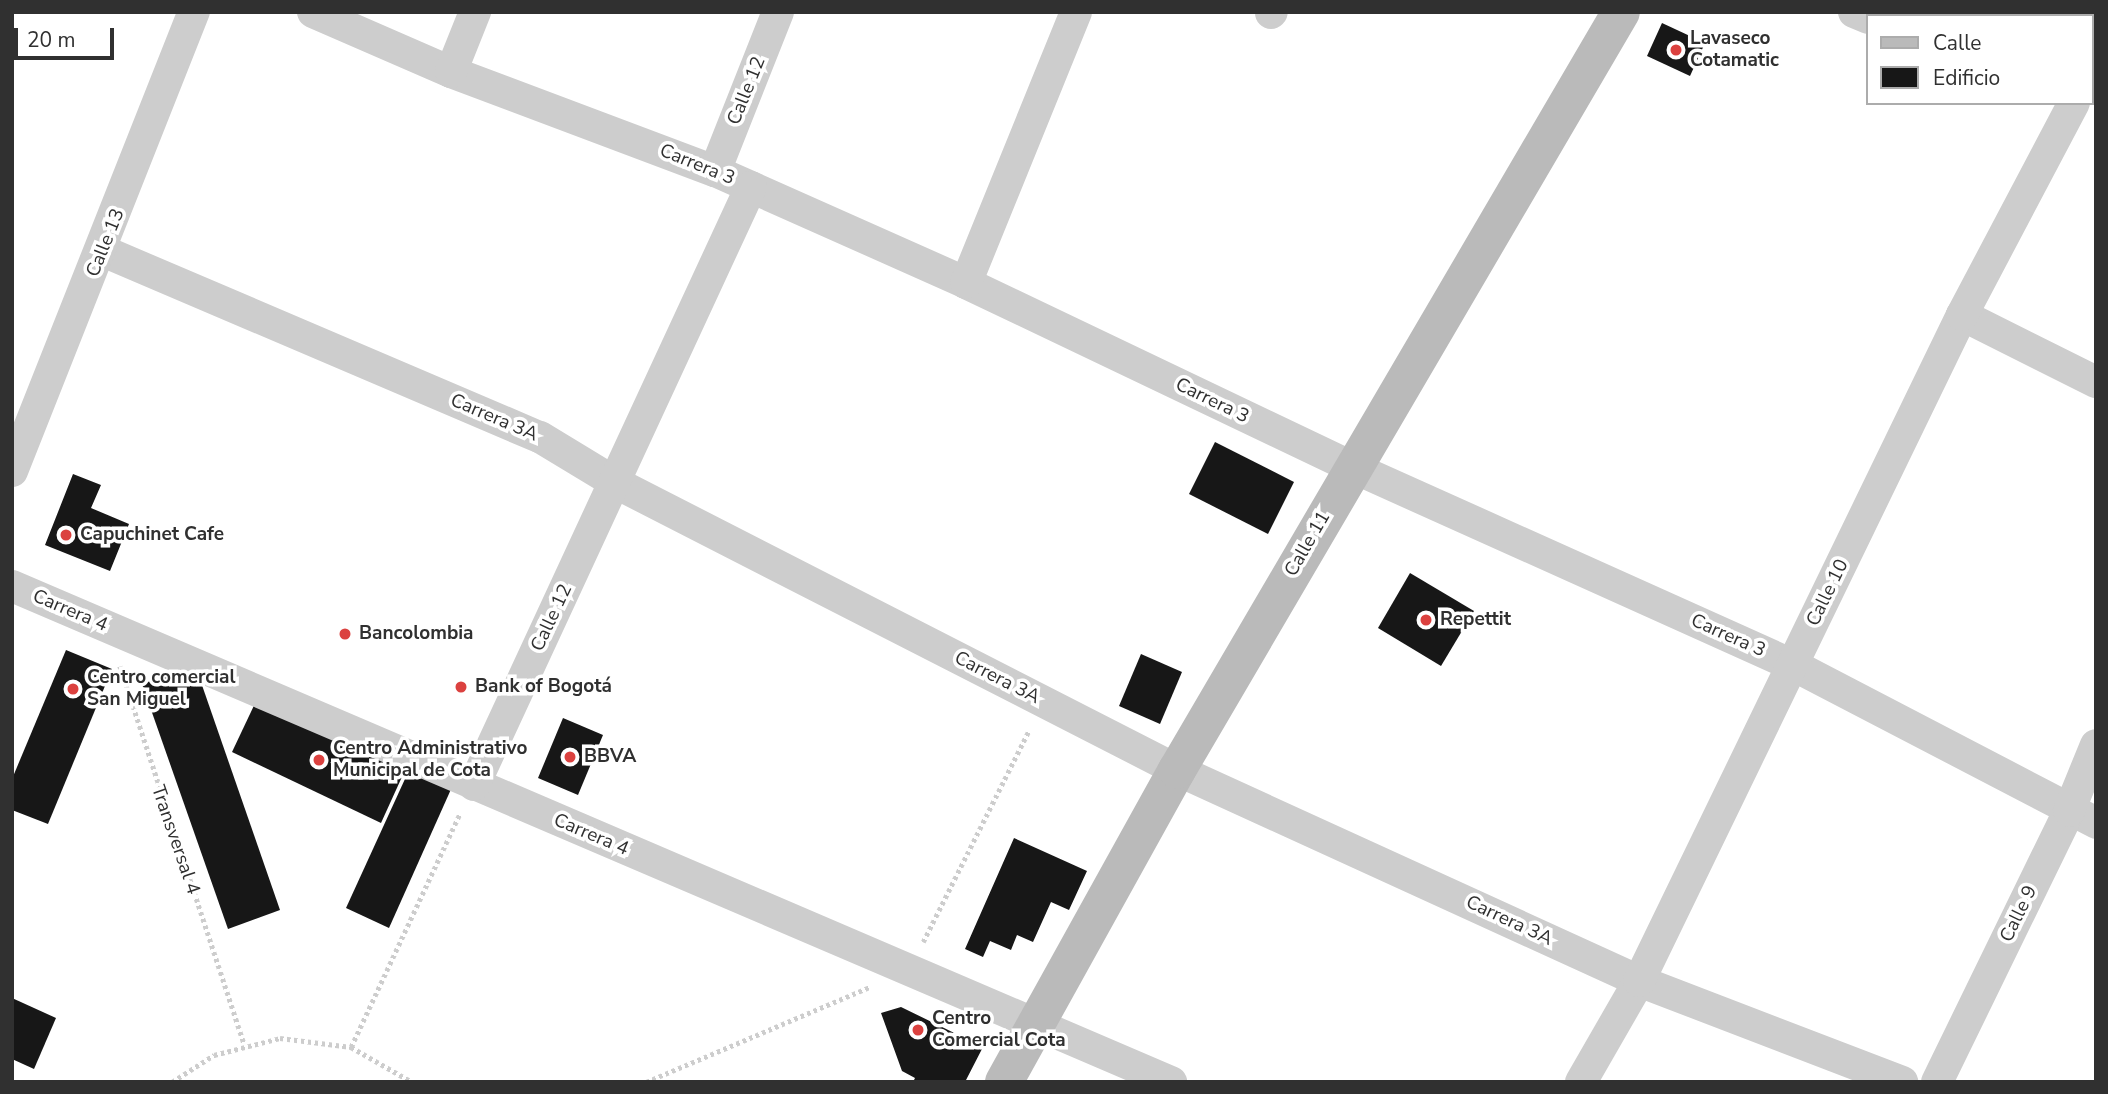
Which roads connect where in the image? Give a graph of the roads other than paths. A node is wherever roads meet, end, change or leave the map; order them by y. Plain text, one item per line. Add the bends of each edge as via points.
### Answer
1 (194, 12) edge
2 (313, 12) edge
3 (475, 12) edge
4 (778, 12) edge
5 (1076, 12) edge
6 (1621, 12) edge
7 (451, 72) junction
8 (2073, 105) edge
9 (715, 170) junction
10 (751, 187) junction
11 (103, 251) junction
12 (966, 283) junction
13 (1962, 315) junction
14 (2096, 382) edge
15 (1352, 467) junction
16 (12, 471) edge
17 (616, 483) junction
18 (12, 586) edge
19 (1793, 665) junction
20 (2096, 745) edge
21 (1177, 769) junction
22 (474, 785) junction
23 (2083, 817) edge
24 (1639, 981) junction
25 (1033, 1026) junction
26 (1004, 1082) edge
27 (1171, 1082) edge
28 (1581, 1082) edge
29 (1902, 1082) edge
30 (1937, 1082) edge

1 - 11 street, Calle 13
2 - 7 street, Carrera 3
3 - 7 street
4 - 9 street, Calle 12
5 - 12 street
6 - 15 main road, Calle 11
7 - 9 street, Carrera 3
8 - 13 street, Calle 10
9 - 10 street, Carrera 3
10 - 12 street, Carrera 3
10 - 17 street, Calle 12
11 - 16 street, Calle 13
11 - 17 street, Carrera 3A via 540,437
12 - 15 street, Carrera 3
13 - 14 street
13 - 19 street, Calle 10
15 - 19 street, Carrera 3
15 - 21 main road, Calle 11
17 - 21 street, Carrera 3A
17 - 22 street, Calle 12
18 - 22 street, Carrera 4
19 - 23 street, Carrera 3
19 - 24 street, Calle 10
20 - 23 street, Calle 9
21 - 24 street, Carrera 3A
21 - 25 main road, Calle 11
22 - 25 street, Carrera 4
23 - 30 street, Calle 9
24 - 28 street, Calle 10
24 - 29 street, Carrera 3A
25 - 26 main road, Calle 11
25 - 27 street, Carrera 4

